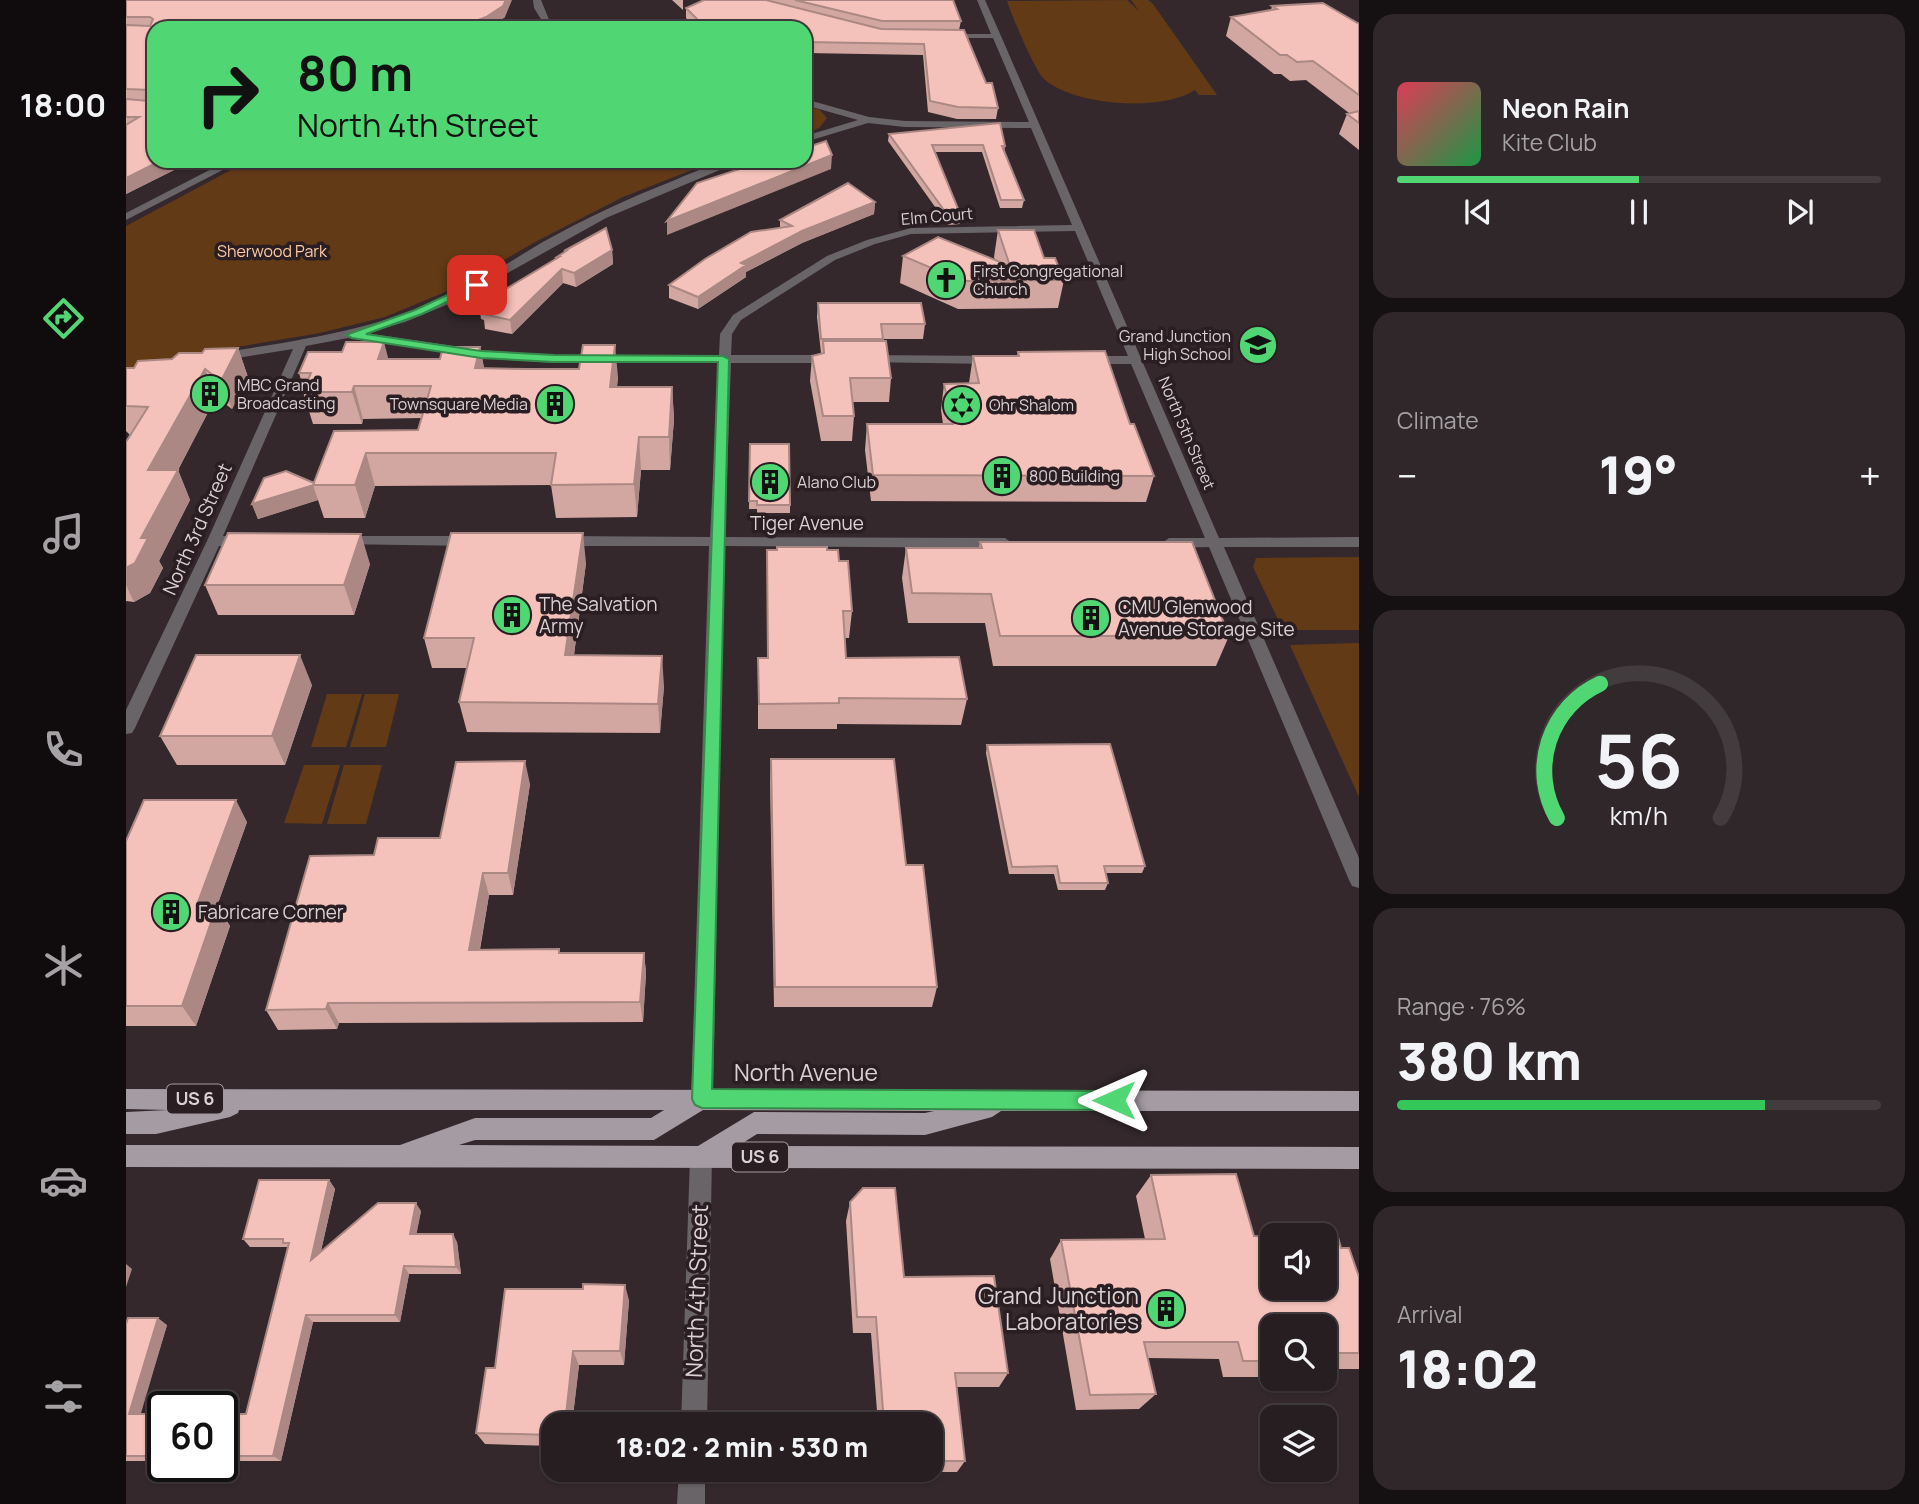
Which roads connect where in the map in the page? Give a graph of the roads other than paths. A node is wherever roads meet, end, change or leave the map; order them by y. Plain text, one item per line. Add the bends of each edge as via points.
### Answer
1 (537, 0) edge
2 (981, 0) edge
3 (547, 21) edge
4 (935, 36) edge
5 (997, 36) junction
6 (812, 104) edge
7 (868, 120) junction
8 (1036, 125) junction
9 (812, 137) edge
10 (221, 168) edge
11 (715, 168) edge
12 (126, 217) edge
13 (1080, 228) junction
14 (352, 335) junction
15 (301, 344) junction
16 (723, 359) junction
17 (201, 360) edge
18 (1006, 360) edge
19 (1075, 360) edge
20 (1136, 360) junction
21 (214, 541) junction
22 (263, 541) edge
23 (318, 541) edge
24 (485, 541) edge
25 (540, 541) edge
26 (717, 542) junction
27 (1018, 542) edge
28 (1359, 542) edge
29 (1158, 543) edge
30 (1215, 543) junction
31 (126, 728) edge
32 (1359, 880) edge
33 (126, 1099) edge
34 (264, 1099) junction
35 (702, 1099) junction
36 (1013, 1100) junction
37 (1359, 1101) edge
38 (126, 1123) edge
39 (126, 1156) edge
40 (393, 1156) junction
41 (701, 1157) junction
42 (1359, 1158) edge
43 (694, 1412) edge
44 (692, 1482) edge
45 (691, 1504) edge

1 - 3 street
2 - 5 street, North 5th Street
4 - 5 street
5 - 8 street, North 5th Street
6 - 7 street
7 - 8 street
7 - 9 street
8 - 13 street, North 5th Street
10 - 12 street
11 - 14 street via 681,179 562,236 458,296
13 - 16 street, Elm Court via 911,231 871,242 831,258 737,318 726,334
13 - 20 street, North 5th Street
14 - 15 street
14 - 16 street via 481,354 554,359
15 - 17 street
15 - 21 street, North 3rd Street
16 - 18 street
16 - 26 street
19 - 20 street
20 - 30 street, North 5th Street
21 - 22 street
21 - 31 street, North 3rd Street
23 - 24 street
25 - 26 street, Tiger Avenue
26 - 27 street, Tiger Avenue
26 - 35 street
28 - 30 street
29 - 30 street
30 - 32 street, North 5th Street
33 - 34 main road, North Avenue / US 6
34 - 35 main road, North Avenue / US 6
34 - 38 main road via 156,1123
35 - 36 main road, North Avenue / US 6
35 - 40 main road via 654,1129 475,1129
36 - 37 main road, North Avenue / US 6
36 - 41 main road via 925,1124 754,1123
39 - 40 main road, US 6
40 - 41 main road, US 6
41 - 42 main road, US 6
41 - 43 street, North 4th Street
44 - 45 street

